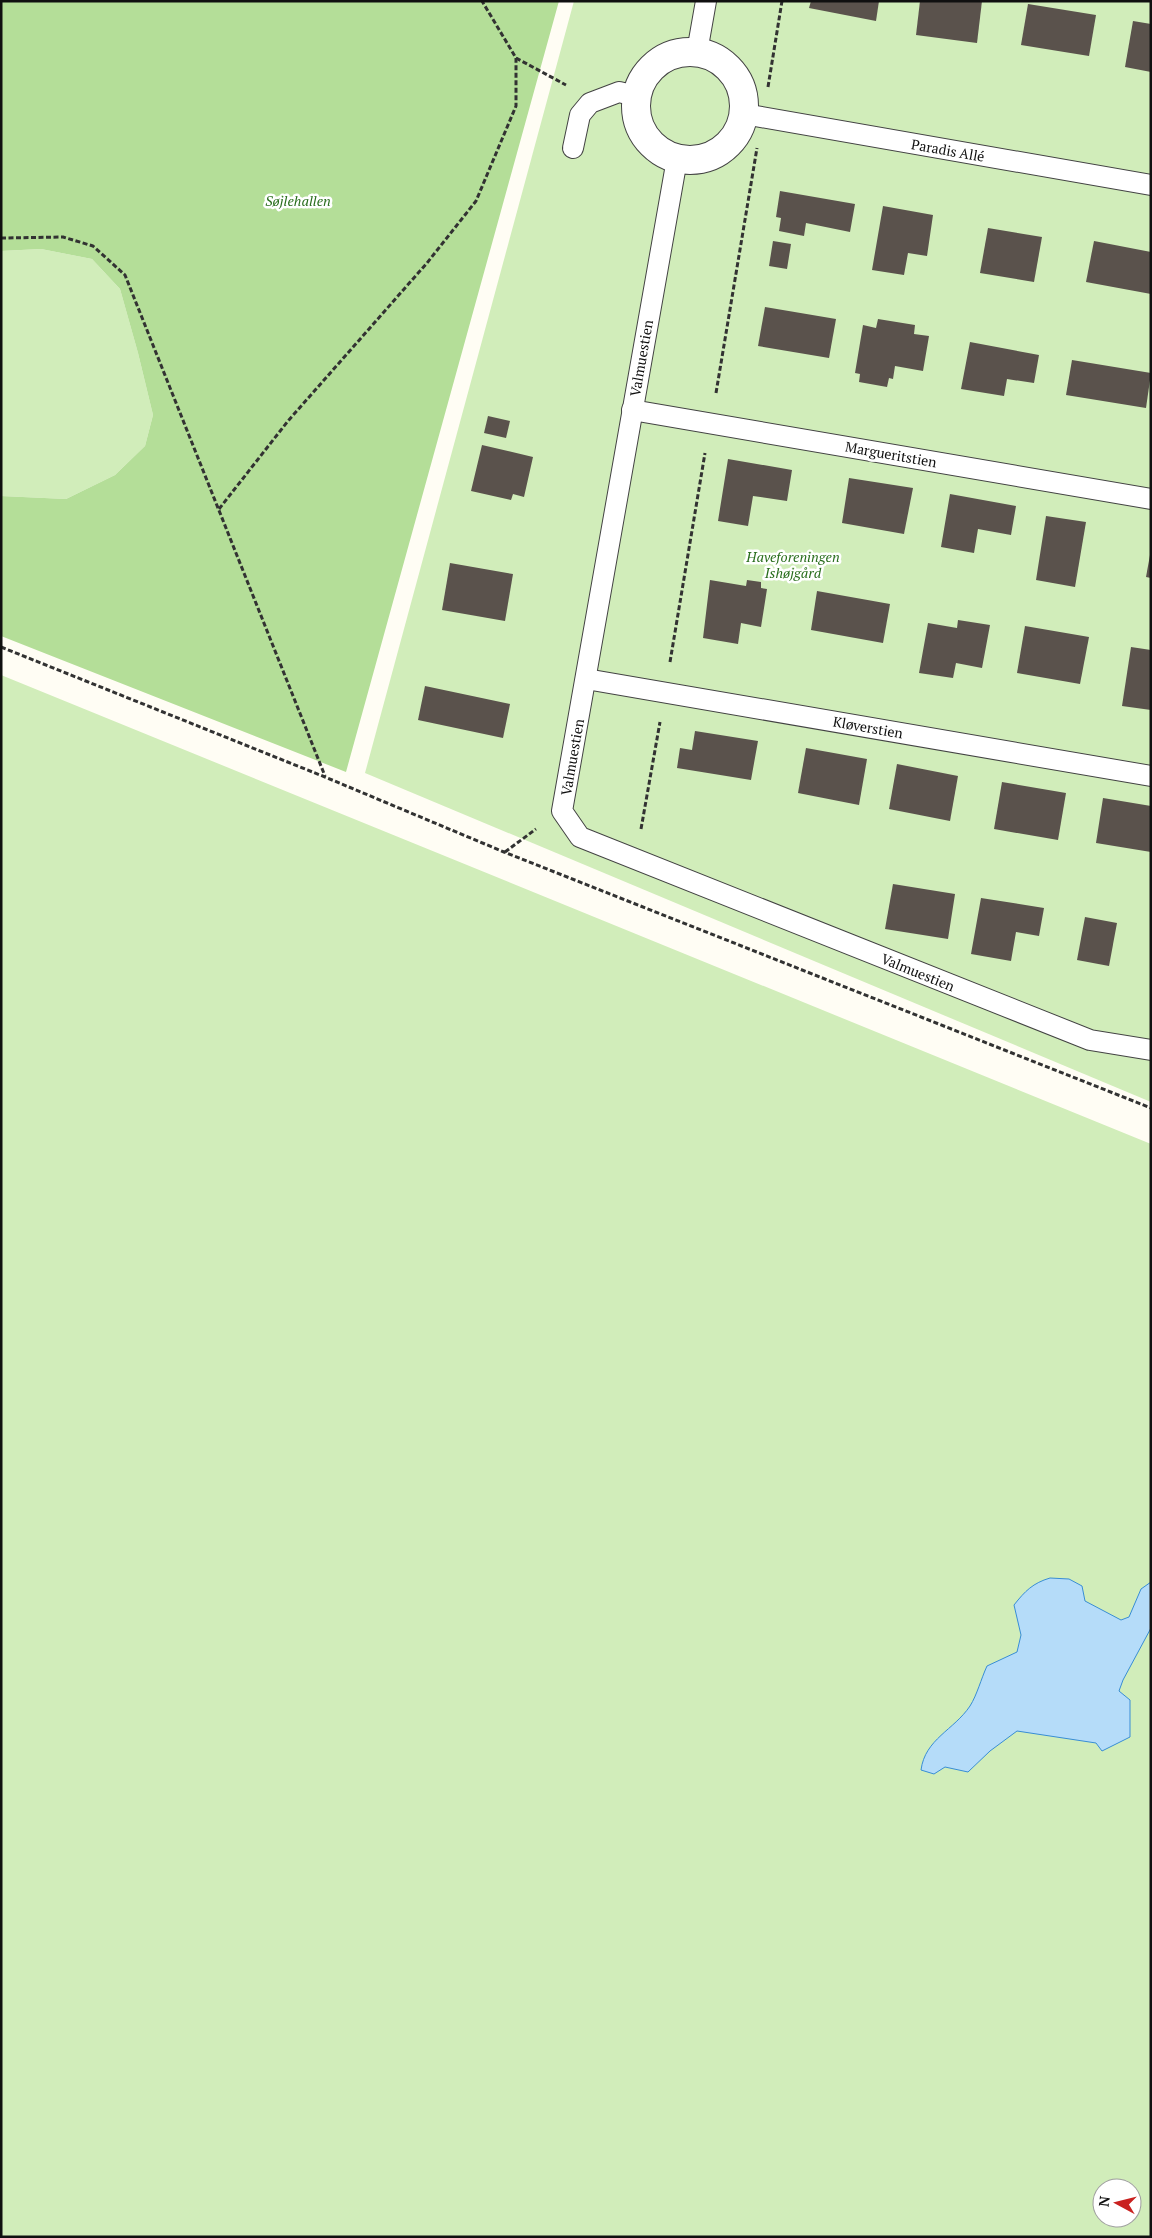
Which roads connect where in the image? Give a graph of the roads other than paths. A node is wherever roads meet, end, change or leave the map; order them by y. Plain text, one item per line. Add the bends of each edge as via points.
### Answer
1 (706, 1) edge
2 (698, 52) junction
3 (636, 96) junction
4 (744, 114) junction
5 (573, 148) dead end
6 (677, 159) junction
7 (1151, 185) edge
8 (632, 410) junction
9 (1151, 498) edge
10 (586, 678) junction
11 (1151, 776) edge
12 (1151, 1050) edge

1 - 2 lane
2 - 3 street via 677,53 658,62 644,76
2 - 4 street via 718,59 734,73 743,93
3 - 5 lane via 619,92 590,103 580,116
3 - 6 street via 636,116 644,136 658,151
4 - 6 street via 736,135 720,152 700,160
4 - 7 lane, Paradis Allé
6 - 8 lane, Valmuestien
8 - 9 lane, Margueritstien
8 - 10 lane, Valmuestien
10 - 11 lane, Kløverstien
10 - 12 lane, Valmuestien via 562,811 580,837 1090,1040

